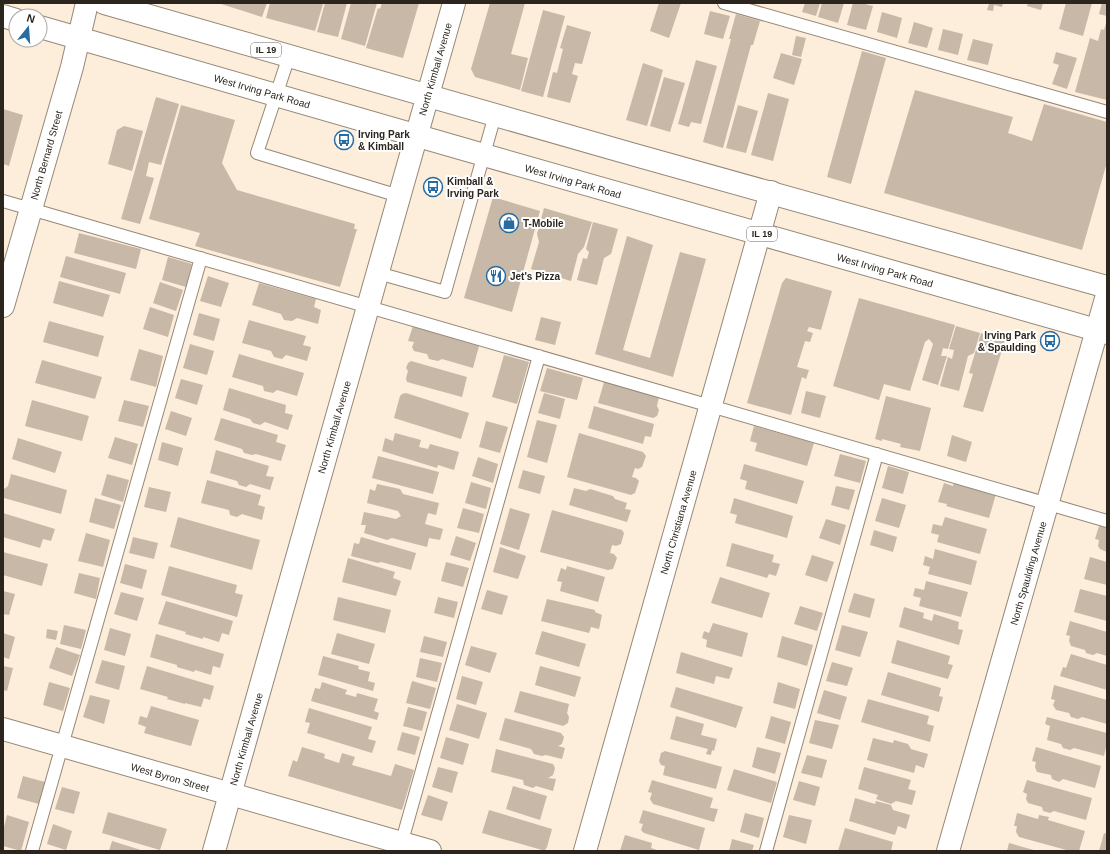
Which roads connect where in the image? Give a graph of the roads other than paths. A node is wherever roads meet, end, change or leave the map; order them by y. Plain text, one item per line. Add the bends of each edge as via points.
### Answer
1 (87, 3) edge
2 (104, 3) edge
3 (454, 3) edge
4 (724, 3) edge
5 (48, 28) edge
6 (79, 37) junction
7 (289, 56) junction
8 (276, 95) junction
9 (428, 96) junction
10 (1107, 112) edge
11 (495, 115) junction
12 (416, 136) junction
13 (484, 155) junction
14 (771, 192) junction
15 (399, 196) junction
16 (3, 201) edge
17 (31, 209) junction
18 (760, 234) junction
19 (201, 258) junction
20 (378, 273) junction
21 (1107, 287) edge
22 (1107, 295) edge
23 (3, 306) edge
24 (368, 306) junction
25 (1102, 332) edge
26 (539, 356) junction
27 (711, 406) junction
28 (877, 454) junction
29 (1048, 504) junction
30 (1107, 521) edge
31 (3, 729) edge
32 (62, 746) junction
33 (230, 794) junction
34 (400, 847) edge
35 (32, 851) edge
36 (214, 851) edge
37 (430, 851) edge
38 (585, 851) edge
39 (766, 851) edge
40 (948, 851) edge

1 - 6 street, North Bernard Street
2 - 7 street, IL 19
3 - 9 street, North Kimball Avenue
4 - 10 lane
5 - 6 street, West Irving Park Road / IL 19
6 - 8 street, West Irving Park Road / IL 19
6 - 17 street, North Bernard Street
7 - 8 lane
7 - 9 street, IL 19
8 - 12 street, West Irving Park Road / IL 19
8 - 15 lane via 257,153
9 - 11 street, IL 19
9 - 12 street, North Kimball Avenue
11 - 13 lane
11 - 14 street, IL 19
12 - 13 street, West Irving Park Road / IL 19
12 - 15 street, North Kimball Avenue
13 - 18 street, West Irving Park Road / IL 19
13 - 20 lane via 445,292
14 - 18 street, North Christiana Avenue
14 - 21 street, IL 19
15 - 20 street, North Kimball Avenue
16 - 17 lane
17 - 19 lane
17 - 23 street, North Bernard Street
18 - 25 street, West Irving Park Road / IL 19
18 - 27 street, North Christiana Avenue
19 - 24 lane
19 - 32 lane
20 - 24 street, North Kimball Avenue
22 - 25 street, North Spaulding Avenue
24 - 26 lane
24 - 33 street, North Kimball Avenue
25 - 29 street, North Spaulding Avenue
26 - 27 lane
26 - 34 lane
27 - 28 lane
27 - 38 street, North Christiana Avenue
28 - 29 lane
28 - 39 lane
29 - 30 lane
29 - 40 street, North Spaulding Avenue
31 - 32 street, West Byron Street
32 - 33 street, West Byron Street
32 - 35 lane
33 - 34 street, West Byron Street
33 - 36 street, North Kimball Avenue
34 - 37 street, West Byron Street

